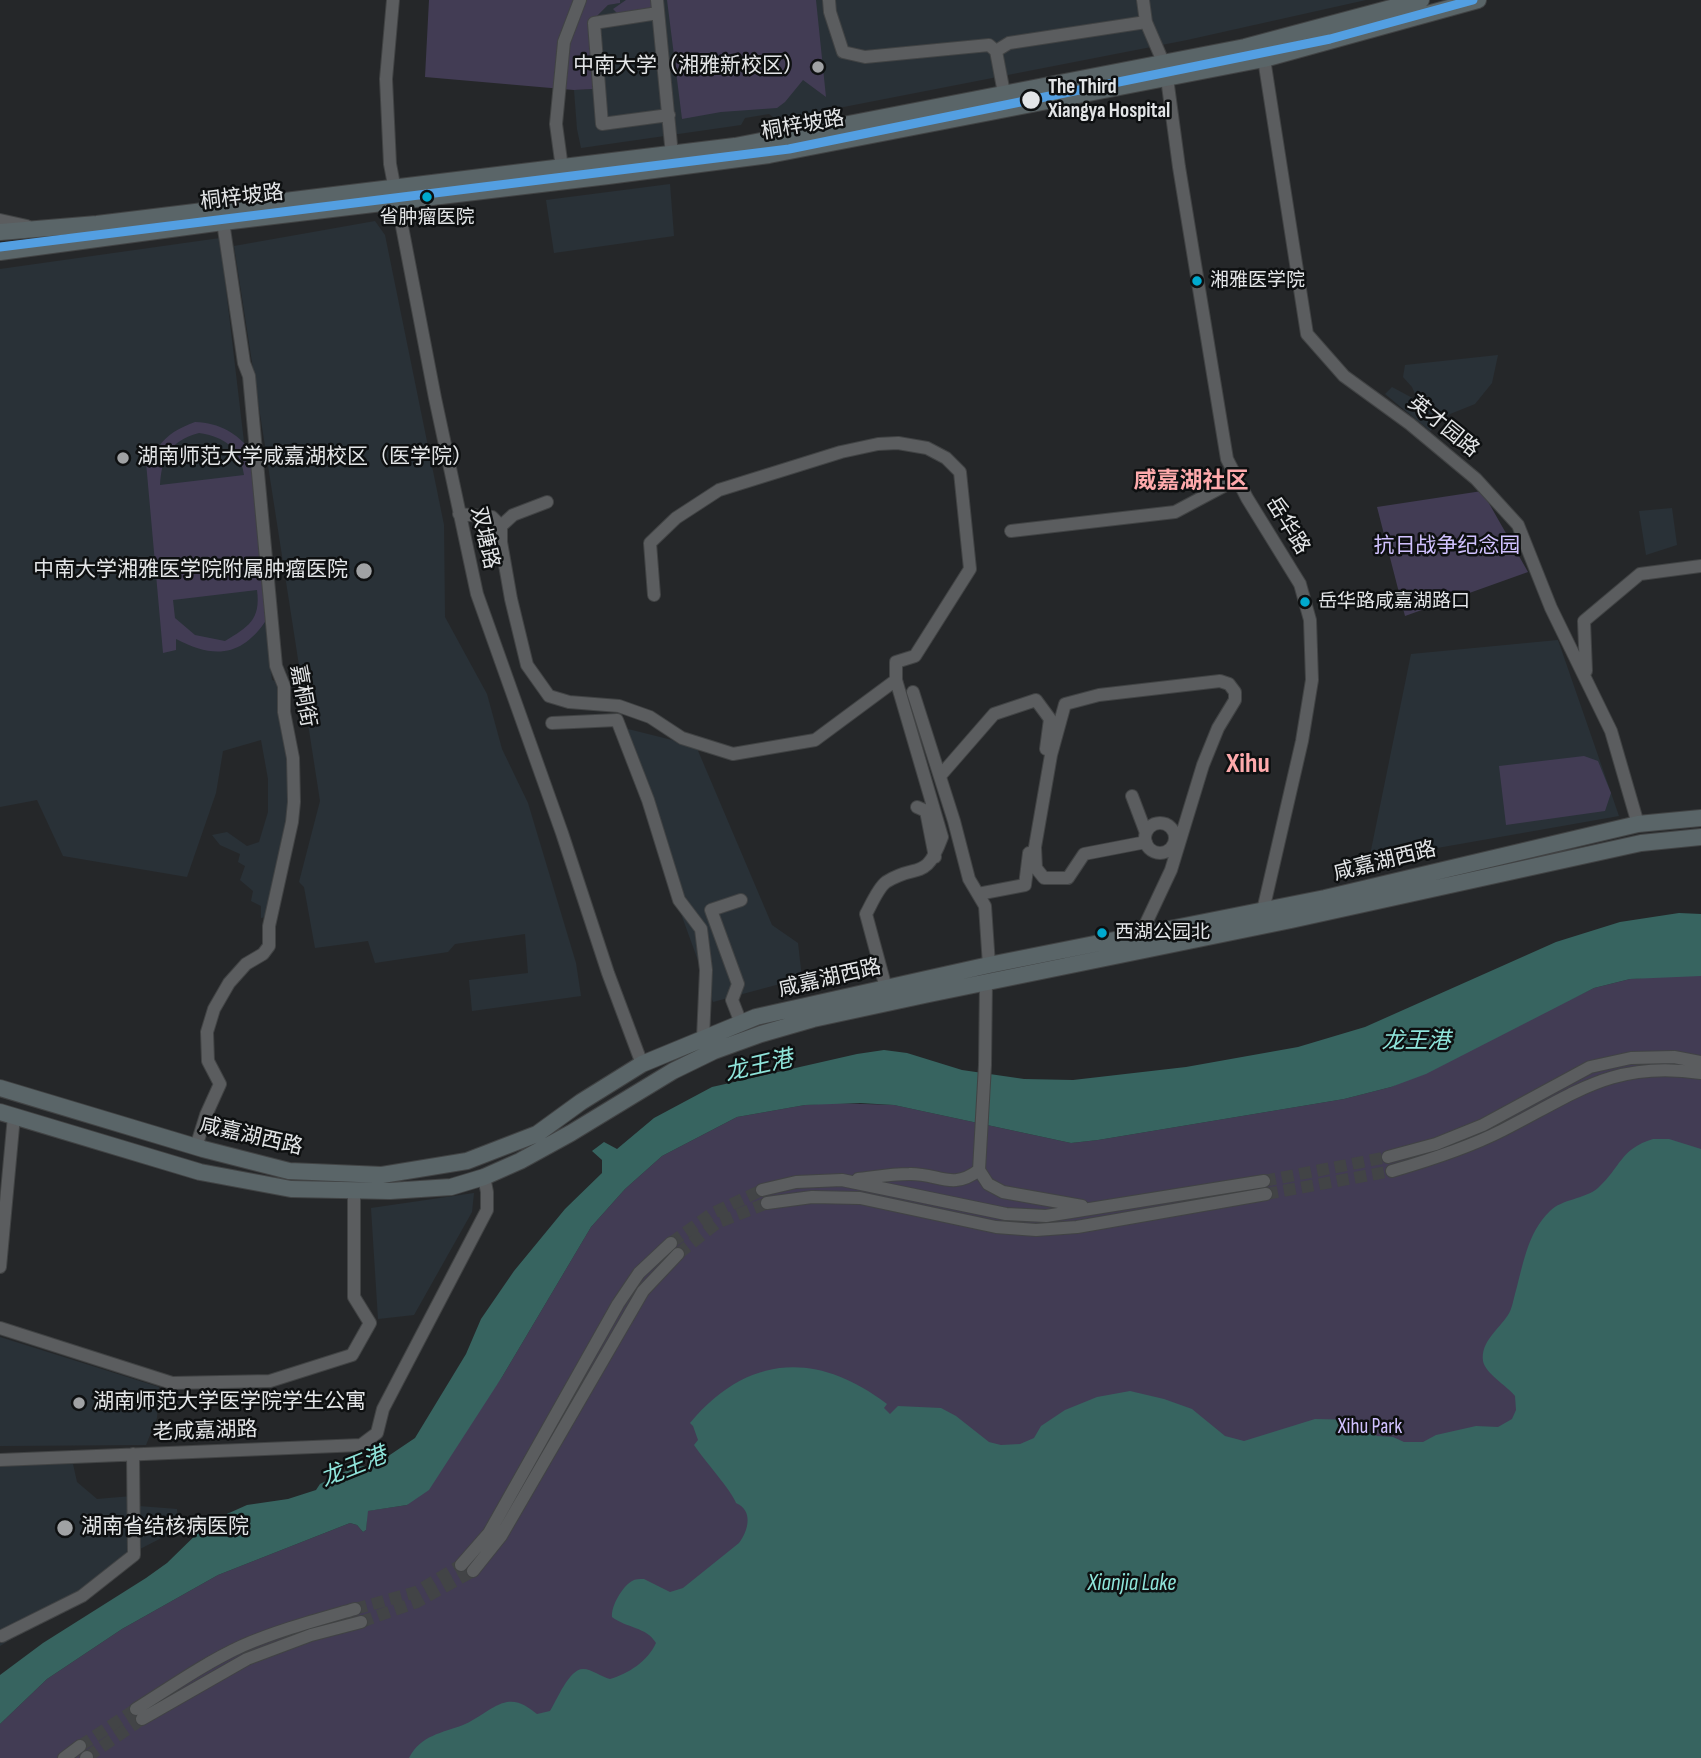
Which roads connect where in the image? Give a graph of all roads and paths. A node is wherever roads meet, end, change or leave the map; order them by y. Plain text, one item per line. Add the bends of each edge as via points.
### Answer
1 (393, 0) edge
2 (580, 0) edge
3 (829, 0) edge
4 (1143, 0) edge
5 (1420, 0) edge
6 (1478, 0) edge
7 (657, 7) edge
8 (1146, 22) junction
9 (996, 51) junction
10 (1264, 59) junction
11 (1165, 71) junction
12 (1004, 93) junction
13 (669, 115) junction
14 (672, 155) junction
15 (562, 168) junction
16 (396, 195) junction
17 (0, 220) edge
18 (223, 222) junction
19 (38, 228) junction
20 (0, 232) edge
21 (2, 253) edge
22 (1237, 479) junction
23 (547, 502) dead end
24 (459, 514) junction
25 (501, 526) junction
26 (1011, 531) dead end
27 (1701, 566) edge
28 (654, 595) dead end
29 (1586, 679) junction
30 (896, 680) junction
31 (913, 692) dead end
32 (552, 723) dead end
33 (940, 776) junction
34 (1132, 796) dead end
35 (917, 807) dead end
36 (1701, 818) edge
37 (1638, 824) junction
38 (1701, 837) edge
39 (935, 857) junction
40 (978, 894) junction
41 (741, 900) dead end
42 (1261, 918) junction
43 (1140, 936) junction
44 (988, 973) junction
45 (886, 988) junction
46 (740, 1023) junction
47 (704, 1038) junction
48 (1701, 1059) edge
49 (642, 1064) junction
50 (1701, 1073) edge
51 (0, 1088) edge
52 (7, 1114) edge
53 (196, 1147) junction
54 (1388, 1157) tunnel mouth
55 (979, 1170) junction
56 (1392, 1171) tunnel mouth
57 (484, 1177) junction
58 (842, 1180) junction
59 (354, 1190) junction
60 (1097, 1209) junction
61 (675, 1249) tunnel mouth
62 (0, 1266) edge
63 (0, 1328) edge
64 (133, 1454) junction
65 (0, 1460) edge
66 (467, 1568) tunnel mouth
67 (355, 1609) tunnel mouth
68 (361, 1622) tunnel mouth
69 (2, 1636) dead end
70 (85, 1754) tunnel mouth
71 (64, 1758) edge

1 - 16 street, 双塘路 via 386,79
2 - 15 street via 564,42 556,124
3 - 9 street via 843,52 865,57 989,45
4 - 8 street, 岳华路
5 - 11 main road, 桐梓坡路
6 - 10 main road, 桐梓坡路
7 - 13 street
7 - 13 street via 594,23 602,124
8 - 9 street via 1009,43
8 - 11 street, 岳华路
9 - 12 street
10 - 11 main road, 桐梓坡路
10 - 29 street, 英才园路 via 1307,334 1344,376 1476,479 1518,525
11 - 12 main road, 桐梓坡路
11 - 16 main road, 桐梓坡路 via 769,155
11 - 22 street, 岳华路 via 1218,412 1227,459
12 - 14 main road, 桐梓坡路 via 767,141
13 - 14 street
14 - 15 main road, 桐梓坡路
15 - 16 main road, 桐梓坡路
16 - 18 main road, 桐梓坡路
16 - 19 main road, 桐梓坡路
16 - 24 street, 双塘路
17 - 19 street
18 - 21 main road, 桐梓坡路
18 - 53 street, 嘉桐街 via 249,376 276,666 284,686 293,758 294,802 269,946 229,983 207,1032 208,1061 220,1084
19 - 20 main road, 桐梓坡路
22 - 26 street via 1175,512
22 - 42 street, 岳华路 via 1300,584 1310,620 1312,680 1304,729
23 - 25 street via 513,515
24 - 25 street via 492,517
24 - 49 street, 双塘路 via 477,594
25 - 30 street via 511,599 527,664 549,696 619,706 650,717 681,738 726,747 733,754 815,740
27 - 29 street via 1640,574 1584,621
28 - 30 street via 650,543 676,518 719,490 878,444 927,449 960,472 970,569 915,656 896,662
29 - 37 street, 英才园路 via 1611,731
30 - 39 street via 942,837
31 - 33 street
32 - 47 street via 617,720 679,900 701,929 706,970
33 - 40 street via 969,880
33 - 40 street via 994,714 1036,700 1051,719 1025,885
34 - 43 street via 1146,837 1084,854 1068,878 1044,878 1036,869 1035,847 1051,755 1065,704 1099,695 1220,681 1229,684 1235,700 1208,752 1171,870
35 - 39 street via 926,811
36 - 37 main road, 咸嘉湖西路
37 - 42 main road, 咸嘉湖西路 via 1325,898
38 - 42 main road, 咸嘉湖西路 via 1642,843
39 - 45 street via 927,867 884,883 866,914
40 - 44 street via 985,905
41 - 46 street via 712,910 738,984 732,1000
42 - 43 main road, 咸嘉湖西路
42 - 44 main road, 咸嘉湖西路
43 - 44 main road, 咸嘉湖西路
44 - 45 main road, 咸嘉湖西路
44 - 55 street
44 - 57 main road, 咸嘉湖西路 via 813,1019 714,1051
45 - 46 main road, 咸嘉湖西路
46 - 47 main road, 咸嘉湖西路
47 - 49 main road, 咸嘉湖西路
48 - 54 street via 1632,1058 1590,1067 1483,1125
49 - 53 main road, 咸嘉湖西路 via 537,1134 467,1161 382,1175 289,1171
50 - 56 street via 1648,1070 1613,1075 1447,1155
51 - 53 main road, 咸嘉湖西路
52 - 59 main road, 咸嘉湖西路 via 200,1172 291,1189
52 - 62 street
55 - 58 street via 967,1180 955,1181 911,1173
55 - 60 street via 988,1184 1003,1192
57 - 59 main road, 咸嘉湖西路 via 451,1186
57 - 64 street, 老咸嘉湖路 via 487,1210 383,1409 377,1433 361,1445
58 - 60 street via 1006,1214 1046,1216
58 - 60 street via 796,1182 765,1197 860,1198 996,1227 1036,1230 1077,1227 1265,1188
59 - 63 street via 354,1297 370,1323 352,1355 270,1381 172,1383
61 - 66 street via 643,1291 501,1536
64 - 65 street, 老咸嘉湖路
64 - 69 street via 134,1555 82,1596
67 - 68 street via 242,1647 208,1664 139,1714 247,1659
70 - 71 street

